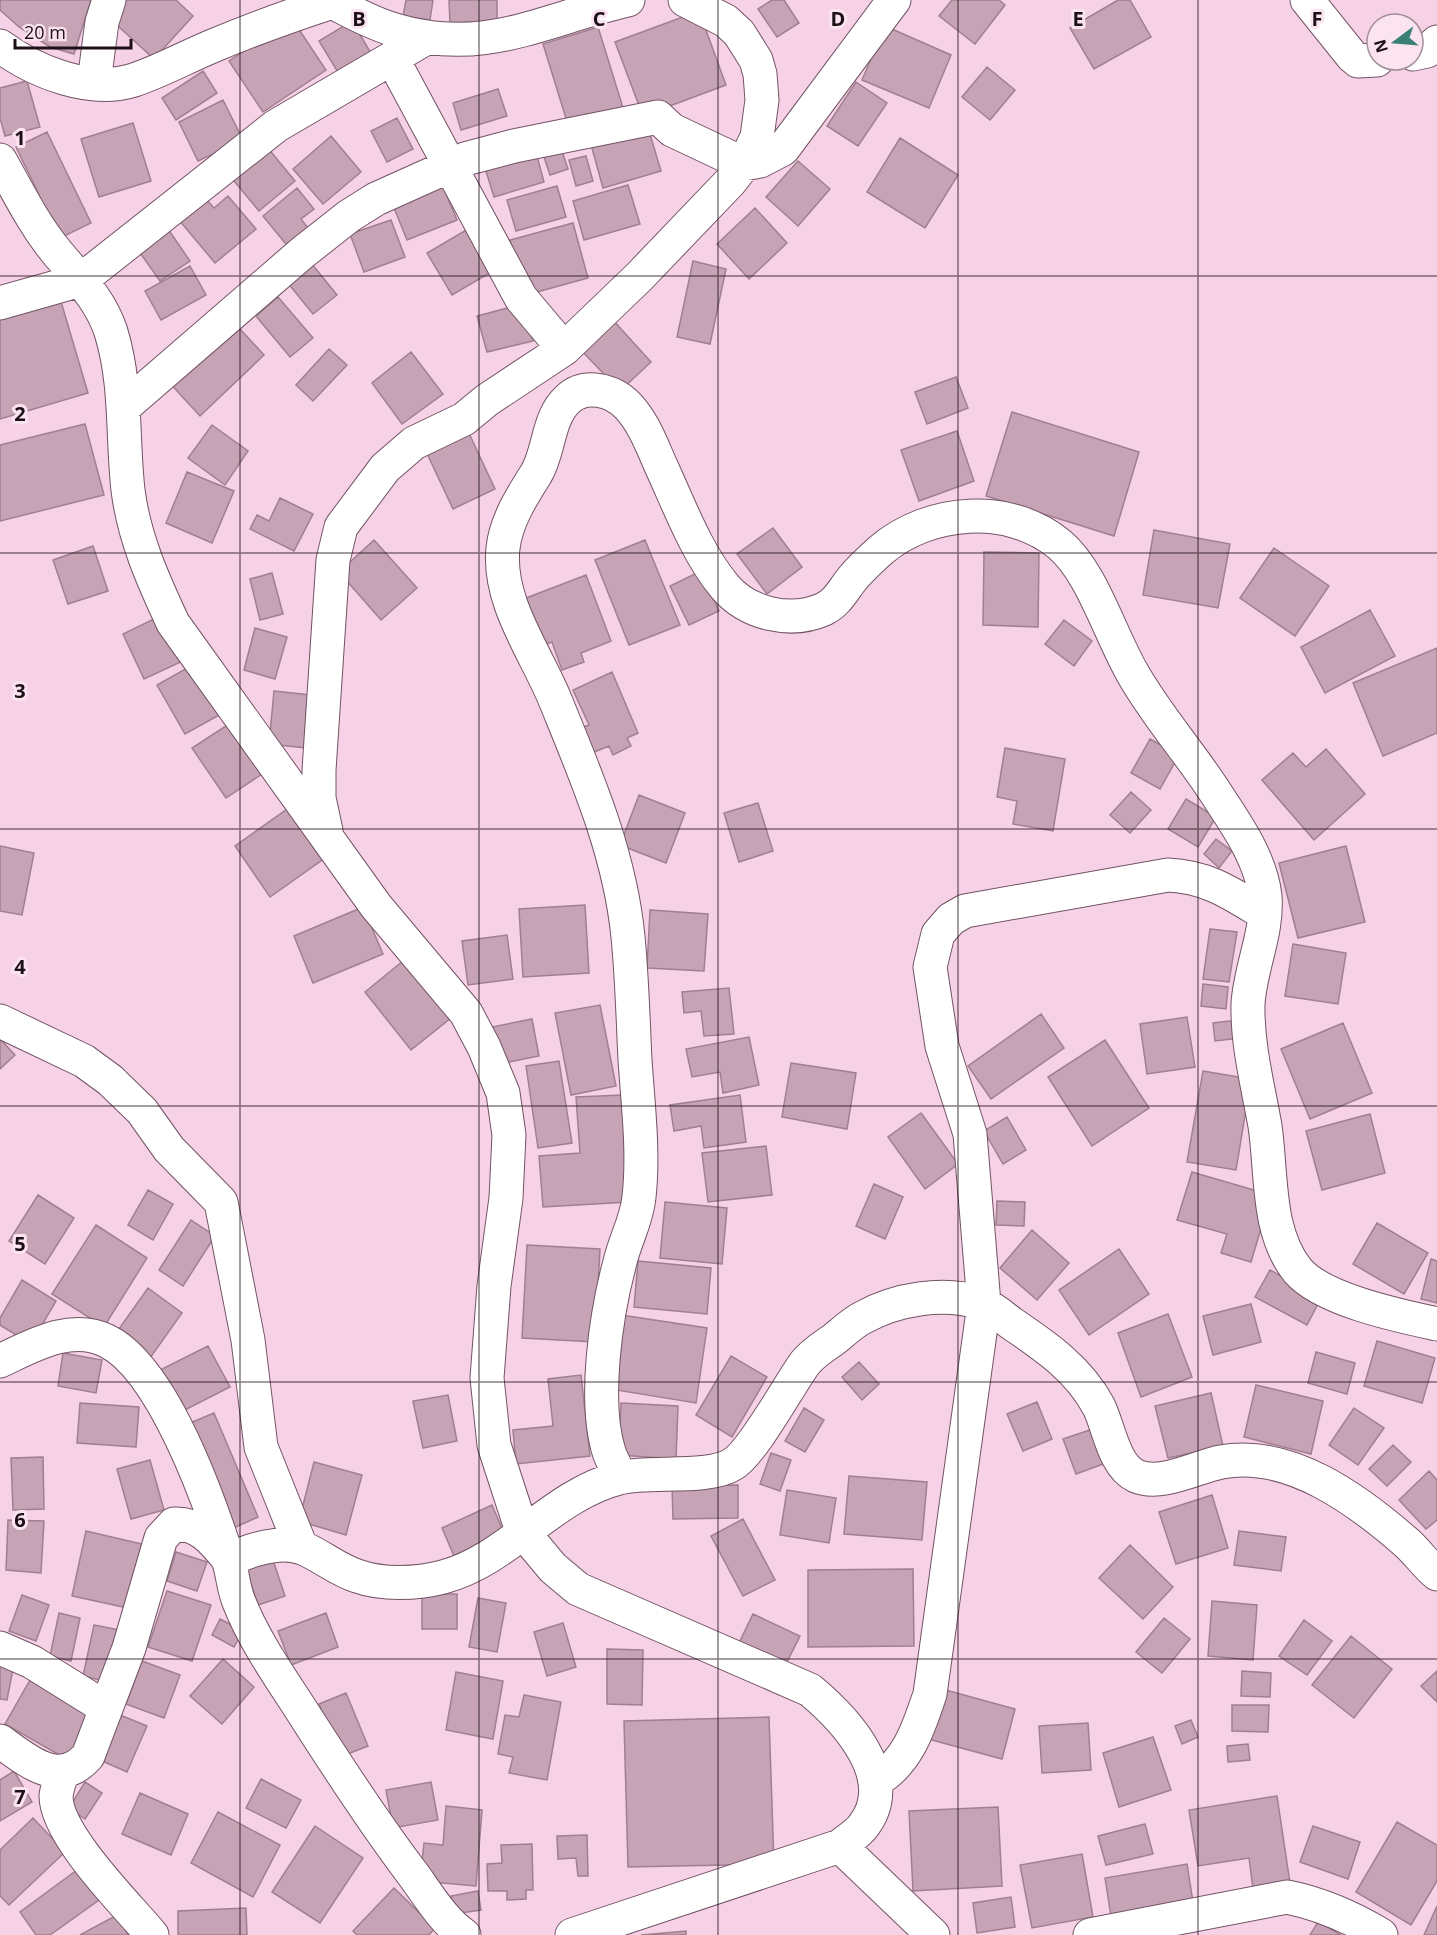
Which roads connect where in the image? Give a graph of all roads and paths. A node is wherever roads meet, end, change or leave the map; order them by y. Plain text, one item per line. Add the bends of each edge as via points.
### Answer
1 (109, 0) edge
2 (628, 0) edge
3 (894, 0) edge
4 (1307, 0) edge
5 (695, 2) edge
6 (428, 38) junction
7 (1437, 42) edge
8 (0, 46) edge
9 (1425, 51) edge
10 (392, 58) junction
11 (1365, 61) edge
12 (94, 82) junction
13 (0, 160) edge
14 (744, 164) junction
15 (450, 166) junction
16 (81, 280) junction
17 (0, 303) edge
18 (564, 349) junction
19 (124, 407) junction
20 (328, 839) junction
21 (1265, 914) junction
22 (0, 1021) edge
23 (984, 1304) junction
24 (1437, 1324) edge
25 (0, 1361) edge
26 (621, 1477) junction
27 (522, 1532) junction
28 (301, 1547) junction
29 (229, 1560) junction
30 (1437, 1574) edge
31 (0, 1648) edge
32 (106, 1708) junction
33 (0, 1741) edge
34 (62, 1773) junction
35 (877, 1780) junction
36 (840, 1846) junction
37 (152, 1935) edge
38 (464, 1935) edge
39 (572, 1935) edge
40 (933, 1935) edge
41 (1090, 1935) edge
42 (1382, 1935) edge

1 - 12 street
2 - 6 street via 482,40
3 - 14 street via 783,149 766,159
4 - 11 street via 1352,56
5 - 14 street via 739,33 756,60 762,100 757,137
6 - 10 street
6 - 12 street via 394,30 332,2 270,22 133,80
7 - 9 street
8 - 12 street via 35,67 71,80
10 - 15 street
10 - 16 street via 276,126
13 - 16 street via 35,222
14 - 15 street via 672,130 657,117 514,146
14 - 18 street via 639,277
15 - 18 street via 521,298
15 - 19 street via 376,199 349,216
16 - 17 street
16 - 19 street via 98,301 110,330
18 - 20 street via 465,419 414,443 385,468 341,527 333,560 319,770
19 - 20 street via 127,481 134,525 149,571 173,623
20 - 27 street via 376,906 466,1013 503,1093 509,1135 506,1198 487,1378 494,1445
21 - 23 street via 1216,885 1168,875 965,911 938,934 930,967 942,1046 970,1134
21 - 24 street via 1250,982 1248,1011 1272,1202 1281,1240 1299,1272 1323,1290 1386,1313
21 - 26 street via 1264,890 1256,861 1216,793 1135,678 1088,580 1062,546 1032,527 970,515 915,529 887,544 854,576 837,600 822,610 778,615 749,608 730,594 699,548 643,426 624,401 603,391 573,394 560,408 544,459 518,502 502,553 510,602 553,694 606,831 617,865 628,937 640,1142 639,1200 621,1256 605,1340 603,1373 603,1419 609,1452
22 - 28 street via 84,1061 110,1080 142,1111 169,1149 220,1202 248,1340 261,1448
23 - 26 street via 952,1297 916,1300 861,1318 808,1359 747,1450 733,1464 709,1470
23 - 30 street via 1052,1351 1078,1376 1098,1406 1127,1470 1139,1478 1154,1480 1242,1460 1272,1462 1305,1472 1408,1544
23 - 35 street via 930,1694 919,1728 902,1758 892,1772
25 - 29 street via 46,1340 82,1334 107,1341 128,1357 146,1375 172,1420
26 - 27 street via 579,1492
27 - 28 street via 477,1563 443,1577 411,1581 358,1577
27 - 35 street via 553,1568 578,1589 810,1690 834,1709
28 - 29 street via 268,1547
29 - 32 street via 207,1534 182,1524 167,1530 161,1538 129,1648
29 - 38 street via 238,1602 260,1646 364,1809 444,1916
31 - 32 street via 32,1662
32 - 34 street via 88,1756 78,1767
33 - 34 street via 40,1767
34 - 37 street via 56,1796 71,1839
35 - 36 street via 876,1800 864,1826
36 - 39 street
36 - 40 street
41 - 42 street via 1287,1897 1319,1904

